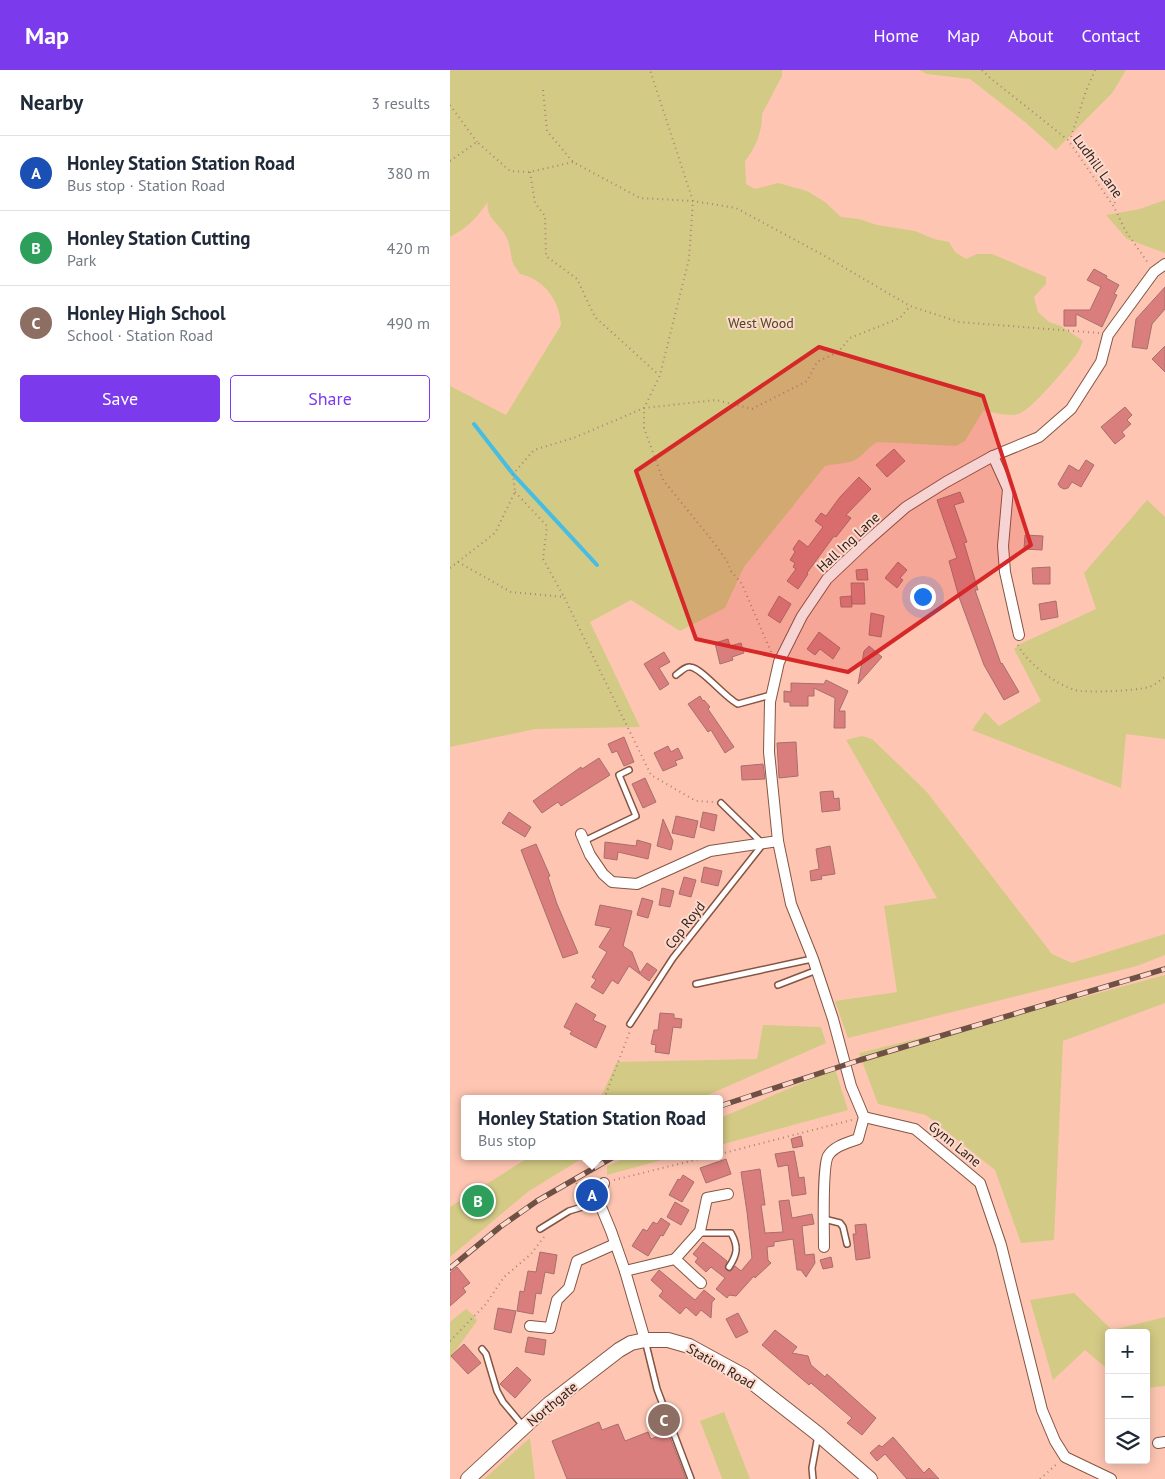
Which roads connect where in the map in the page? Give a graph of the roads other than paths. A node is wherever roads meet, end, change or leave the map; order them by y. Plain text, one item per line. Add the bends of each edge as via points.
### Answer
1 (1165, 264) edge
2 (993, 456) junction
3 (1019, 635) road end
4 (676, 675) dead end
5 (772, 695) junction
6 (629, 770) dead end
7 (721, 803) road end
8 (582, 838) joint
9 (778, 841) junction
10 (763, 844) junction
11 (813, 958) junction
12 (817, 970) junction
13 (696, 984) dead end
14 (778, 985) dead end
15 (630, 1024) road end
16 (864, 1117) junction
17 (604, 1183) road end
18 (728, 1194) dead end
19 (599, 1202) junction
20 (824, 1219) junction
21 (541, 1228) road end
22 (698, 1233) junction
23 (615, 1244) junction
24 (847, 1244) dead end
25 (824, 1247) dead end
26 (676, 1259) junction
27 (730, 1268) dead end
28 (625, 1271) junction
29 (700, 1283) dead end
30 (530, 1326) dead end
31 (644, 1340) junction
32 (482, 1349) dead end
33 (524, 1427) junction
34 (818, 1434) junction
35 (468, 1479) edge
36 (691, 1479) edge
37 (813, 1479) edge
38 (870, 1479) edge
39 (1111, 1479) edge

1 - 2 street, Hall Ing Lane via 1154,272 1108,334 1101,362 1071,409 1039,437
2 - 3 street via 1008,489 1005,572
2 - 5 street, Hall Ing Lane via 906,508 828,579 802,616 779,662
4 - 5 lane via 688,666 692,667 738,704
5 - 9 street, Hall Ing Lane via 769,752
6 - 8 lane via 619,775 636,816
7 - 10 lane
8 - 10 street via 590,855 612,882 637,884 710,851
9 - 10 street
9 - 11 street via 791,904
10 - 15 lane, Cop Royd via 673,958
11 - 12 street
11 - 13 lane
12 - 14 lane
12 - 16 street via 851,1086
16 - 20 street via 858,1139 836,1148 827,1157
16 - 39 street, Gynn Lane via 915,1129 980,1183 1001,1245 1042,1410 1055,1441 1065,1457
17 - 19 street
18 - 22 street via 706,1198
19 - 21 lane via 569,1211
19 - 23 street
20 - 24 lane via 840,1222
20 - 25 street
22 - 26 street
22 - 27 lane via 731,1234 737,1256
23 - 28 street
23 - 30 street via 578,1261 569,1288 557,1300 550,1328
26 - 28 street
26 - 29 street
28 - 31 street
31 - 33 street, Northgate via 619,1350
31 - 34 street, Station Road via 668,1340 690,1346 744,1376
31 - 36 lane via 657,1389
32 - 33 lane via 497,1391
33 - 35 street, Northgate
34 - 37 lane
34 - 38 street, Station Road

